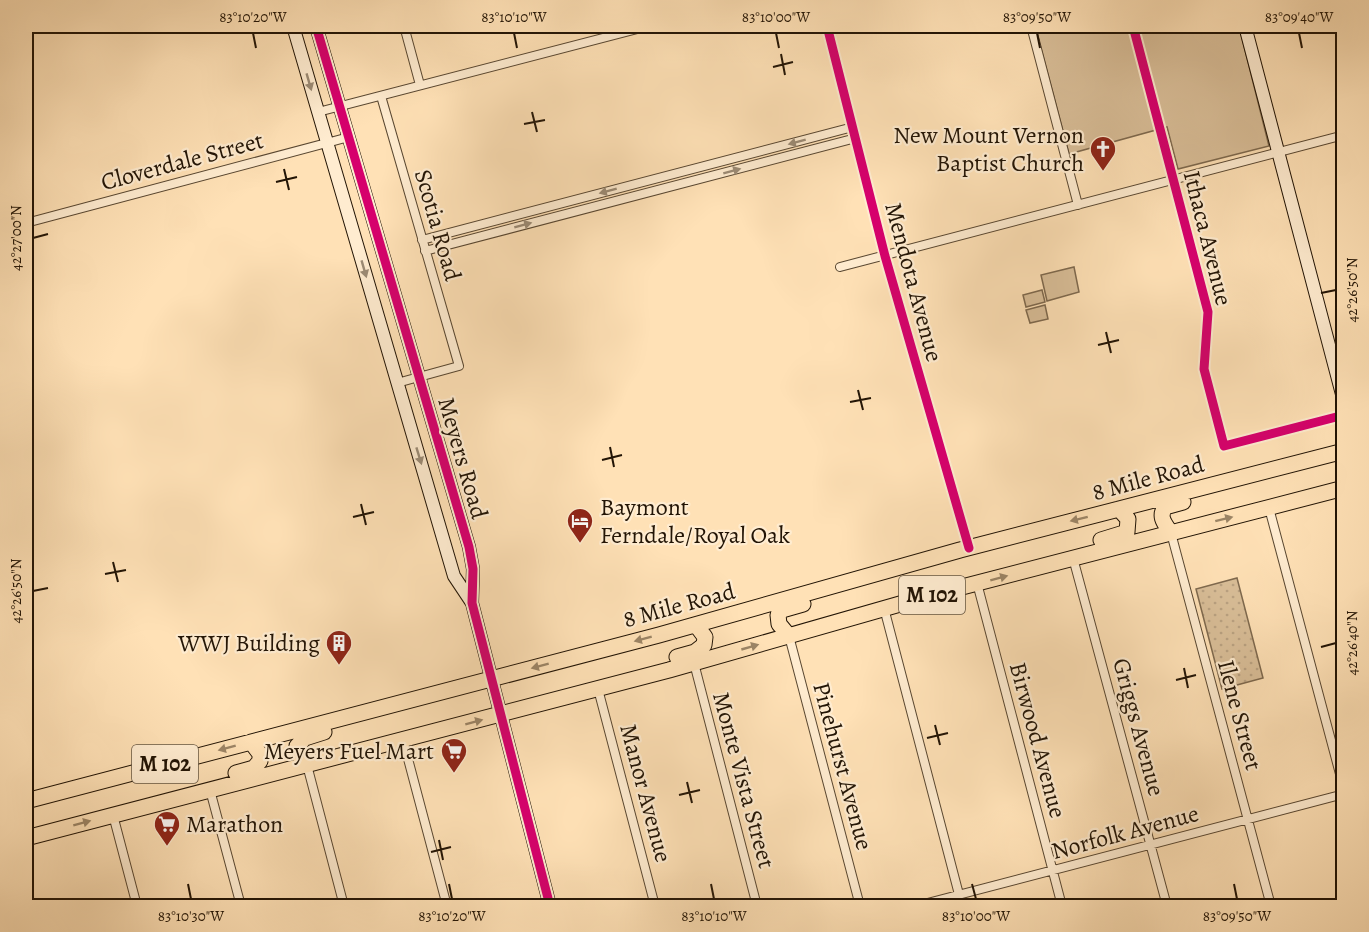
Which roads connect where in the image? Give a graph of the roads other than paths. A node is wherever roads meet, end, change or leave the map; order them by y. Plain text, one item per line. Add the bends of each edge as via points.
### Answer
1 (293, 26) edge
2 (316, 26) edge
3 (404, 26) edge
4 (650, 26) edge
5 (827, 26) edge
6 (1031, 26) edge
7 (1133, 26) edge
8 (1245, 26) edge
9 (420, 85) junction
10 (381, 96) junction
11 (340, 106) junction
12 (318, 112) junction
13 (853, 127) junction
14 (1344, 135) edge
15 (349, 136) junction
16 (856, 138) junction
17 (327, 143) junction
18 (765, 150) junction
19 (1278, 153) junction
20 (768, 161) junction
21 (695, 168) junction
22 (698, 179) junction
23 (1173, 181) junction
24 (627, 186) junction
25 (630, 197) junction
26 (1078, 206) junction
27 (497, 220) junction
28 (26, 223) edge
29 (500, 231) junction
30 (422, 240) junction
31 (425, 251) junction
32 (885, 256) junction
33 (840, 267) dead end
34 (419, 377) junction
35 (397, 383) junction
36 (1344, 402) edge
37 (1344, 415) edge
38 (1344, 451) edge
39 (1299, 463) junction
40 (1344, 488) edge
41 (1269, 508) junction
42 (1119, 509) junction
43 (1171, 533) junction
44 (969, 548) junction
45 (1074, 558) junction
46 (1030, 569) junction
47 (879, 572) junction
48 (977, 583) junction
49 (472, 603) junction
50 (884, 608) junction
51 (696, 625) junction
52 (789, 636) junction
53 (694, 663) junction
54 (491, 679) junction
55 (475, 683) junction
56 (598, 689) junction
57 (506, 713) junction
58 (404, 740) junction
59 (251, 741) junction
60 (307, 765) junction
61 (1344, 789) edge
62 (210, 790) junction
63 (1344, 794) edge
64 (26, 801) edge
65 (159, 803) junction
66 (112, 815) junction
67 (1248, 821) junction
68 (26, 838) edge
69 (1150, 845) junction
70 (1053, 871) junction
71 (26, 891) edge
72 (959, 896) junction
73 (30, 906) edge
74 (137, 906) edge
75 (241, 906) edge
76 (344, 906) edge
77 (447, 906) edge
78 (550, 906) edge
79 (655, 906) edge
80 (757, 906) edge
81 (860, 906) edge
82 (916, 906) edge
83 (962, 906) edge
84 (1062, 906) edge
85 (1167, 906) edge
86 (1270, 906) edge

1 -> 12 street, Meyers Road
2 - 11 street, Meyers Road
3 - 9 street
4 - 9 street
5 - 13 street, Mendota Avenue
6 - 26 street
7 - 23 street, Ithaca Avenue
8 - 19 street
9 - 10 street
10 - 11 street
10 - 30 street, Scotia Road
11 - 12 street
11 - 15 street, Meyers Road
12 - 17 street, Meyers Road
13 - 16 street, Mendota Avenue
13 -> 18 street
14 - 19 street
15 - 17 street, Cloverdale Street
15 - 34 street, Meyers Road
16 - 20 street
16 - 32 street, Mendota Avenue
17 - 28 street, Cloverdale Street
17 -> 35 street, Meyers Road
18 - 20 street
18 - 21 street
19 - 23 street
19 - 36 street
22 -> 20 street
21 - 22 street
21 - 24 street
22 - 25 street
23 - 26 street
23 - 37 street, Ithaca Avenue via 1208,312 1204,369 1224,446
24 - 25 street
24 -> 27 street
29 -> 25 street
26 - 32 street
27 - 29 street
27 - 30 street
29 - 31 street
30 - 31 street, Scotia Road
31 - 34 street, Scotia Road via 459,366
32 - 33 street
32 - 44 street, Mendota Avenue
34 - 35 street
34 - 49 street, Meyers Road via 469,547
35 -> 49 street, Meyers Road via 454,576
38 - 39 highway, 8 Mile Road / M 102
39 - 42 highway, 8 Mile Road / M 102
39 - 43 highway via 1287,475 1165,507 1162,520
40 - 41 highway, M 102
43 -> 41 highway, M 102
41 - 61 street
42 -> 44 highway, 8 Mile Road / M 102
42 - 46 highway via 1128,519 1127,532 1051,554
43 - 45 highway, M 102
43 - 67 street, Ilene Street
44 - 47 highway, 8 Mile Road / M 102
45 - 46 highway, M 102
45 - 69 street, Griggs Avenue
48 -> 46 highway, M 102
47 - 51 highway, 8 Mile Road / M 102
47 - 52 highway via 849,590 782,610 778,621
48 - 50 highway, M 102
48 - 70 street, Birwood Avenue
49 - 54 street, Meyers Road
50 - 52 highway, M 102
50 - 72 street
51 -> 54 highway, 8 Mile Road / M 102
51 - 57 highway via 705,640 695,652 531,696
53 -> 52 highway, M 102
52 - 81 street, Pinehurst Avenue
53 - 56 highway, M 102
53 - 80 street, Monte Vista Street
54 - 55 highway, 8 Mile Road / M 102
54 - 57 street, Meyers Road
55 - 59 highway, 8 Mile Road / M 102
55 - 60 highway via 465,696 305,738 298,743 297,750
56 - 57 highway, M 102
56 - 79 street, Manor Avenue
58 -> 57 highway, M 102
57 - 78 street, Meyers Road
58 - 60 highway, M 102
58 - 77 street
59 -> 64 highway, 8 Mile Road / M 102
59 - 65 highway via 261,757 255,768 184,786
60 - 62 highway, M 102
60 - 76 street
62 - 65 highway, M 102
62 - 75 street
63 - 67 street, Norfolk Avenue
65 - 66 highway, M 102
68 -> 66 highway, M 102
66 - 74 street
67 - 69 street, Norfolk Avenue
67 - 86 street, Ilene Street
69 - 70 street, Norfolk Avenue
69 - 85 street, Griggs Avenue
70 - 72 street, Norfolk Avenue
70 - 84 street, Birwood Avenue
71 - 73 street
72 - 82 street, Norfolk Avenue
72 - 83 street

